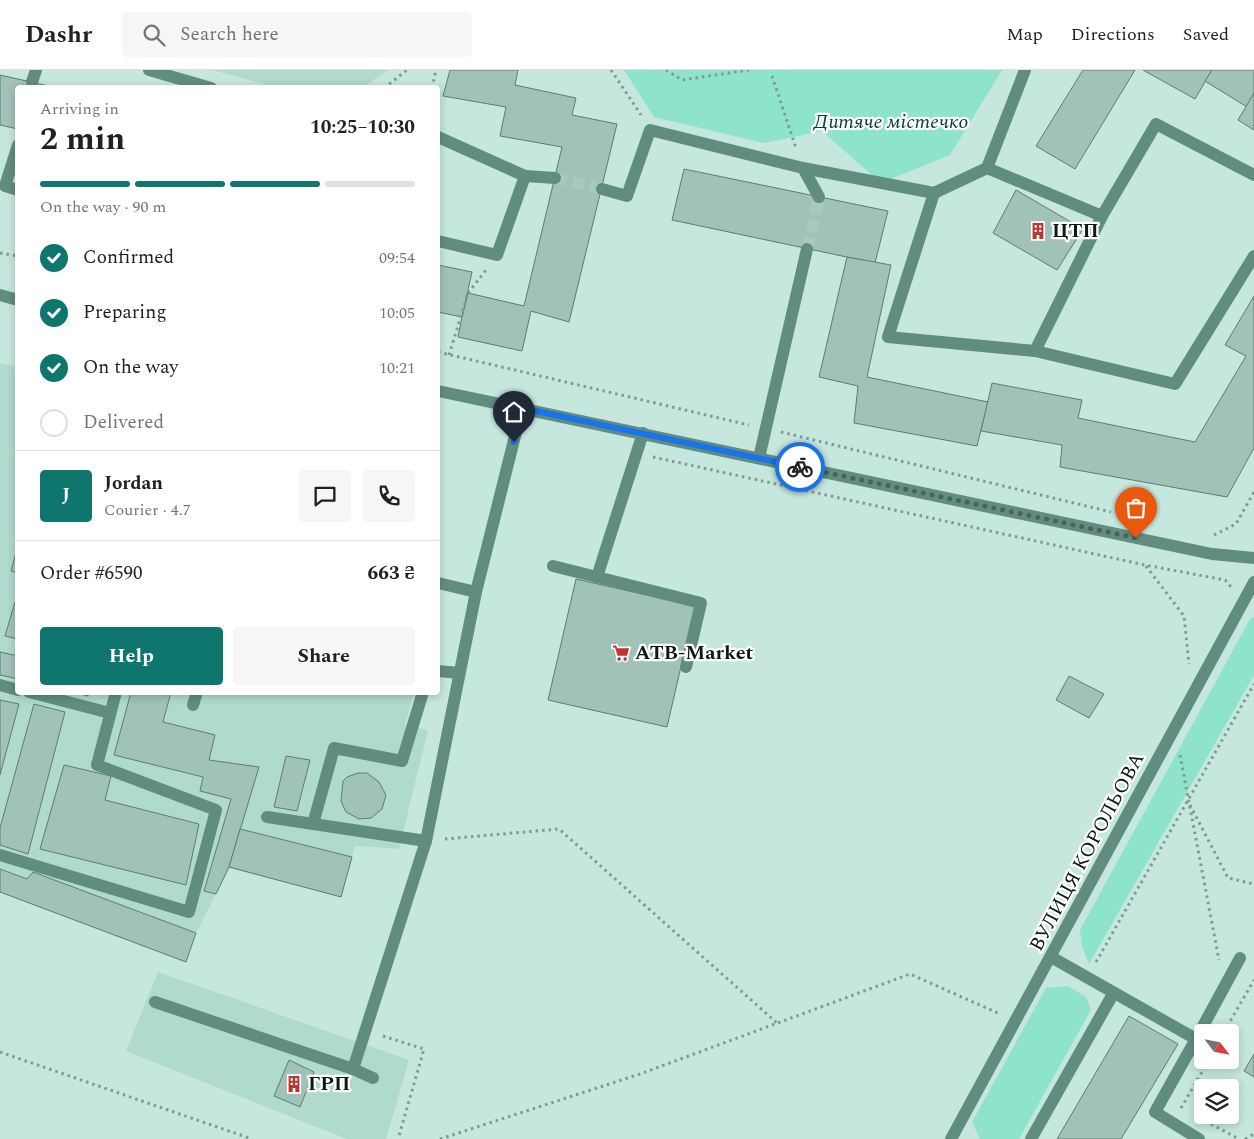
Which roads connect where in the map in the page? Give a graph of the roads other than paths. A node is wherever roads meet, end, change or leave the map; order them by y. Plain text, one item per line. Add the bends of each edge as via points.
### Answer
1 (149, 70) edge
2 (1025, 70) edge
3 (176, 83) edge
4 (190, 85) edge
5 (440, 138) edge
6 (15, 154) edge
7 (803, 168) junction
8 (987, 168) junction
9 (1254, 175) edge
10 (525, 176) junction
11 (555, 178) tunnel mouth
12 (15, 189) edge
13 (602, 189) tunnel mouth
14 (934, 193) junction
15 (819, 197) tunnel mouth
16 (1102, 216) junction
17 (440, 241) edge
18 (807, 249) tunnel mouth
19 (1254, 256) edge
20 (0, 295) edge
21 (15, 299) edge
22 (1035, 351) junction
23 (440, 391) edge
24 (522, 408) junction
25 (643, 433) junction
26 (759, 458) junction
27 (1254, 558) edge
28 (553, 566) dead end
29 (598, 577) junction
30 (1254, 582) edge
31 (440, 583) edge
32 (476, 592) junction
33 (686, 667) dead end
34 (440, 671) edge
35 (459, 673) junction
36 (0, 685) edge
37 (15, 689) edge
38 (41, 695) edge
39 (115, 695) edge
40 (422, 695) edge
41 (110, 713) junction
42 (267, 817) dead end
43 (313, 824) junction
44 (426, 841) junction
45 (0, 855) edge
46 (1051, 957) junction
47 (1240, 958) dead end
48 (1113, 994) junction
49 (155, 1002) dead end
50 (1204, 1024) edge
51 (1194, 1038) edge
52 (1194, 1043) edge
53 (353, 1069) junction
54 (373, 1078) dead end
55 (951, 1139) edge
56 (1031, 1139) edge
57 (1199, 1139) edge

1 - 3 street
2 - 8 street
3 - 4 street
5 - 10 street
6 - 12 street via 5,186
7 - 13 street via 650,130 627,196
7 - 14 street
7 - 15 street
8 - 14 street
8 - 16 street
9 - 16 street via 1156,124
10 - 11 street
10 - 17 street via 497,255
14 - 22 street via 888,337
16 - 22 street
18 - 26 street
19 - 22 street via 1175,384
20 - 21 street
23 - 24 street
24 - 25 street
24 - 32 street
25 - 26 street
25 - 29 street
26 - 27 street via 1212,554
28 - 29 street
29 - 33 street via 701,603
30 - 46 street, ВУЛИЦЯ КОРОЛЬОВА
31 - 32 street
32 - 35 street
34 - 35 street
35 - 44 street
36 - 37 street
38 - 41 street
39 - 41 street
40 - 43 street via 402,761 334,748
41 - 45 street via 97,765 216,810 189,912
42 - 43 street
43 - 44 street
44 - 53 street
46 - 48 street
46 - 55 street, ВУЛИЦЯ КОРОЛЬОВА
47 - 50 street
48 - 51 street
48 - 56 street
49 - 53 street
52 - 57 street via 1155,1112
53 - 54 street

